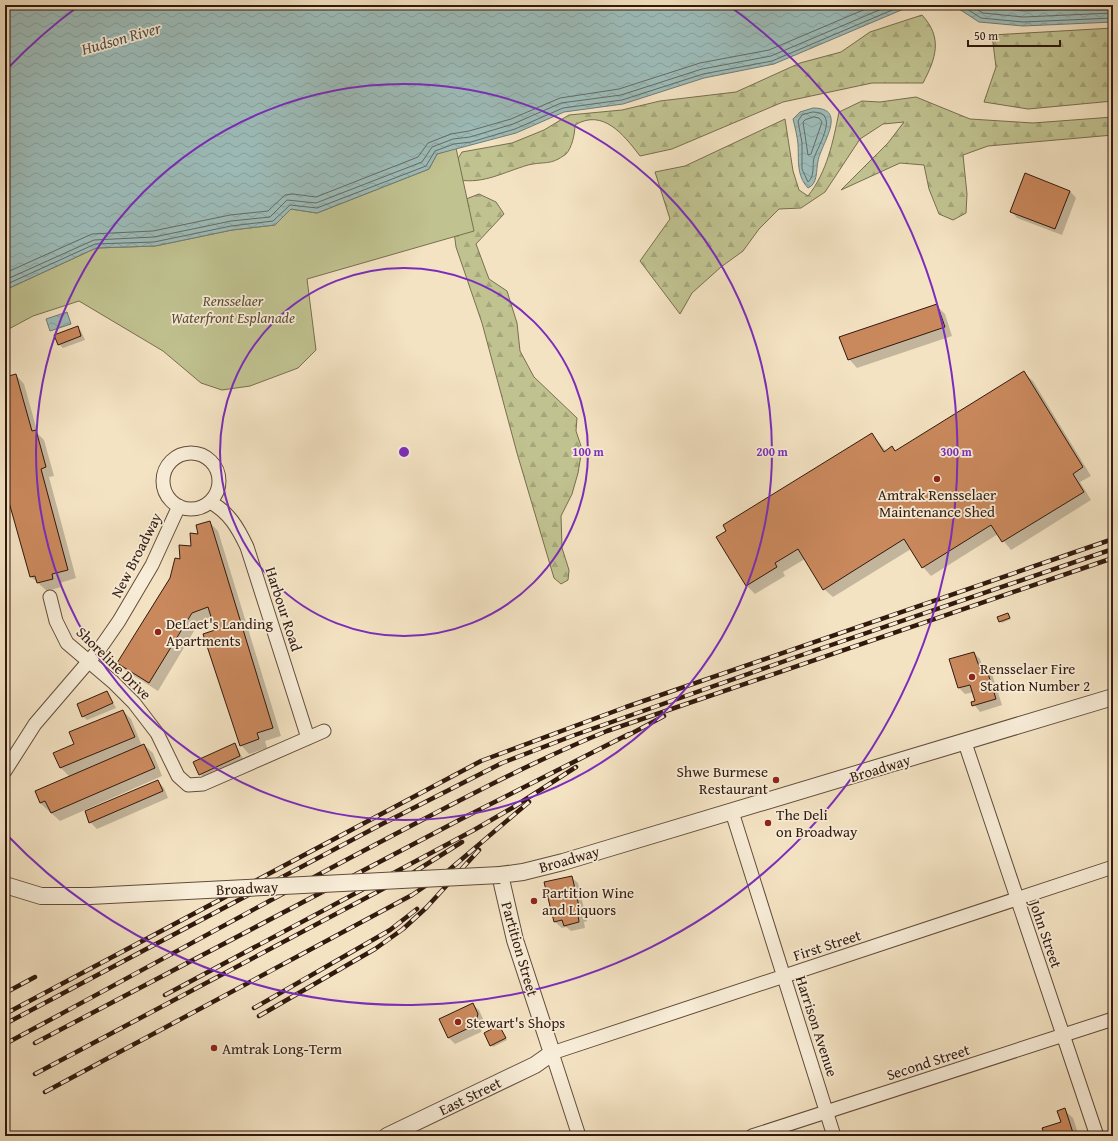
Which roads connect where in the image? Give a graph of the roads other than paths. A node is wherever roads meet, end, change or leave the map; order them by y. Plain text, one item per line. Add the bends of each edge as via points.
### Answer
1 (210, 502) junction
2 (179, 506) junction
3 (50, 597) dead end
4 (88, 662) junction
5 (1113, 698) edge
6 (324, 731) dead end
7 (308, 738) junction
8 (965, 743) junction
9 (5, 771) edge
10 (732, 812) junction
11 (1113, 867) edge
12 (500, 875) junction
13 (5, 885) edge
14 (1018, 899) junction
15 (784, 976) junction
16 (1113, 1019) edge
17 (1063, 1035) junction
18 (552, 1053) junction
19 (827, 1112) junction
20 (387, 1136) edge
21 (579, 1136) edge
22 (752, 1136) edge
23 (834, 1136) edge
24 (1097, 1136) edge

1 - 2 street, New Broadway via 196,508
1 - 2 street, New Broadway via 219,488 217,470 205,456 187,452 169,463 163,476 166,494
1 - 7 street, Harbour Road via 228,516 247,547
2 - 4 street, New Broadway via 137,594 108,638
3 - 4 street, Shoreline Drive via 64,639
4 - 7 street, Shoreline Drive via 134,703 159,737 178,776 188,785 203,784
4 - 9 street, New Broadway via 35,724
5 - 8 street, Broadway
6 - 7 street, Shoreline Drive
8 - 10 street, Broadway
8 - 14 street, John Street
10 - 12 street, Broadway via 563,862
10 - 15 street, Harrison Avenue
11 - 14 street, First Street
12 - 13 street, Broadway, bridge via 90,896 41,896
12 - 18 street, Partition Street via 515,940
14 - 15 street, First Street
14 - 17 street, John Street
15 - 18 street, First Street
15 - 19 street, Harrison Avenue
16 - 17 street, Second Street
17 - 19 street, Second Street
17 - 24 street, John Street
18 - 20 street, East Street via 534,1065
18 - 21 street, Partition Street
19 - 22 street, Second Street
19 - 23 street, Harrison Avenue

